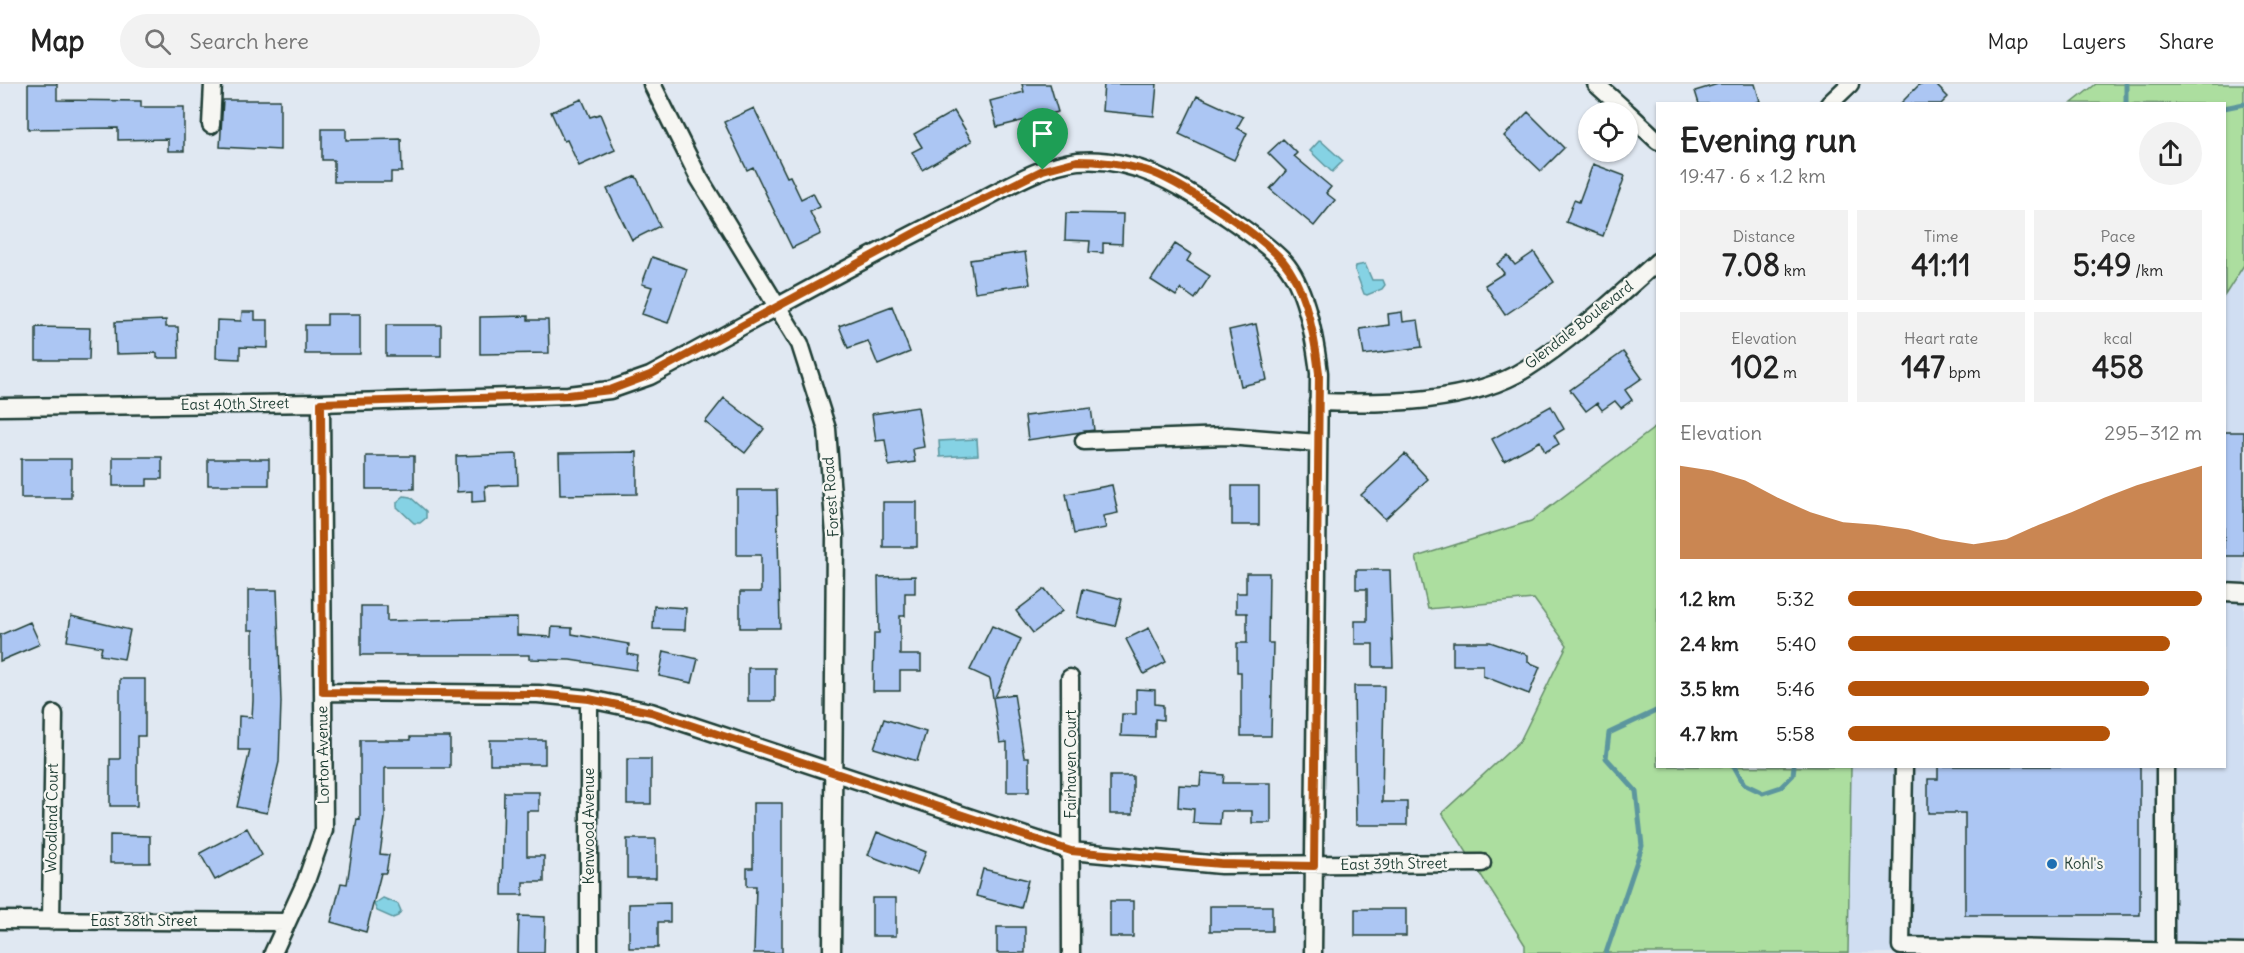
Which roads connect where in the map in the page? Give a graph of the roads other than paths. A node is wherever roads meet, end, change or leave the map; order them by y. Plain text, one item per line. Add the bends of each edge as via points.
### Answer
1 (213, 84) edge
2 (652, 84) edge
3 (1596, 84) edge
4 (1850, 84) edge
5 (1615, 102) edge
6 (1831, 102) edge
7 (1638, 123) edge
8 (211, 125) dead end
9 (1656, 139) edge
10 (1656, 263) edge
11 (778, 308) junction
12 (1318, 402) junction
13 (321, 403) junction
14 (0, 407) edge
15 (1084, 441) dead end
16 (1318, 443) junction
17 (2226, 592) edge
18 (2244, 593) edge
19 (1070, 678) dead end
20 (323, 692) junction
21 (589, 699) junction
22 (54, 714) dead end
23 (1904, 768) edge
24 (2165, 768) edge
25 (834, 773) junction
26 (1071, 851) junction
27 (1482, 863) dead end
28 (1314, 866) junction
29 (0, 920) edge
30 (51, 921) junction
31 (287, 922) junction
32 (2091, 950) edge
33 (2165, 951) junction
34 (273, 953) edge
35 (589, 953) edge
36 (832, 953) edge
37 (1071, 953) edge
38 (1313, 953) edge
39 (2244, 953) edge

1 - 8 street
2 - 11 street, Forest Road via 699,178
3 - 5 street
4 - 6 street
7 - 9 street
10 - 12 street, Glendale Boulevard via 1612,303 1527,369 1480,389 1379,404
11 - 12 street, East 40th Street via 920,230 1043,170 1077,161 1107,161 1148,171 1192,193 1282,260 1295,282 1314,335
11 - 13 street, East 40th Street via 650,375 610,390 568,395
11 - 25 street, Forest Road via 800,344 827,429 835,535
12 - 16 street, East 40th Street
13 - 14 street, East 40th Street
13 - 20 street, Lorton Avenue
15 - 16 street via 1217,436
16 - 28 street, East 40th Street
17 - 18 street
19 - 26 street, Fairhaven Court
20 - 21 street, East 39th Street via 538,694
20 - 31 street, Lorton Avenue via 324,830
21 - 25 street, East 39th Street via 651,712
21 - 35 street, Kenwood Avenue
22 - 30 street, Woodland Court
23 - 32 street via 1901,946
24 - 33 street
25 - 26 street, East 39th Street
25 - 36 street, Forest Road
26 - 28 street, East 39th Street via 1221,864
26 - 37 street, Fairhaven Court
27 - 28 street, East 39th Street
28 - 38 street, East 40th Street
29 - 30 street, East 38th Street
30 - 31 street, East 38th Street
31 - 34 street, Lorton Avenue
32 - 33 street
33 - 39 street

